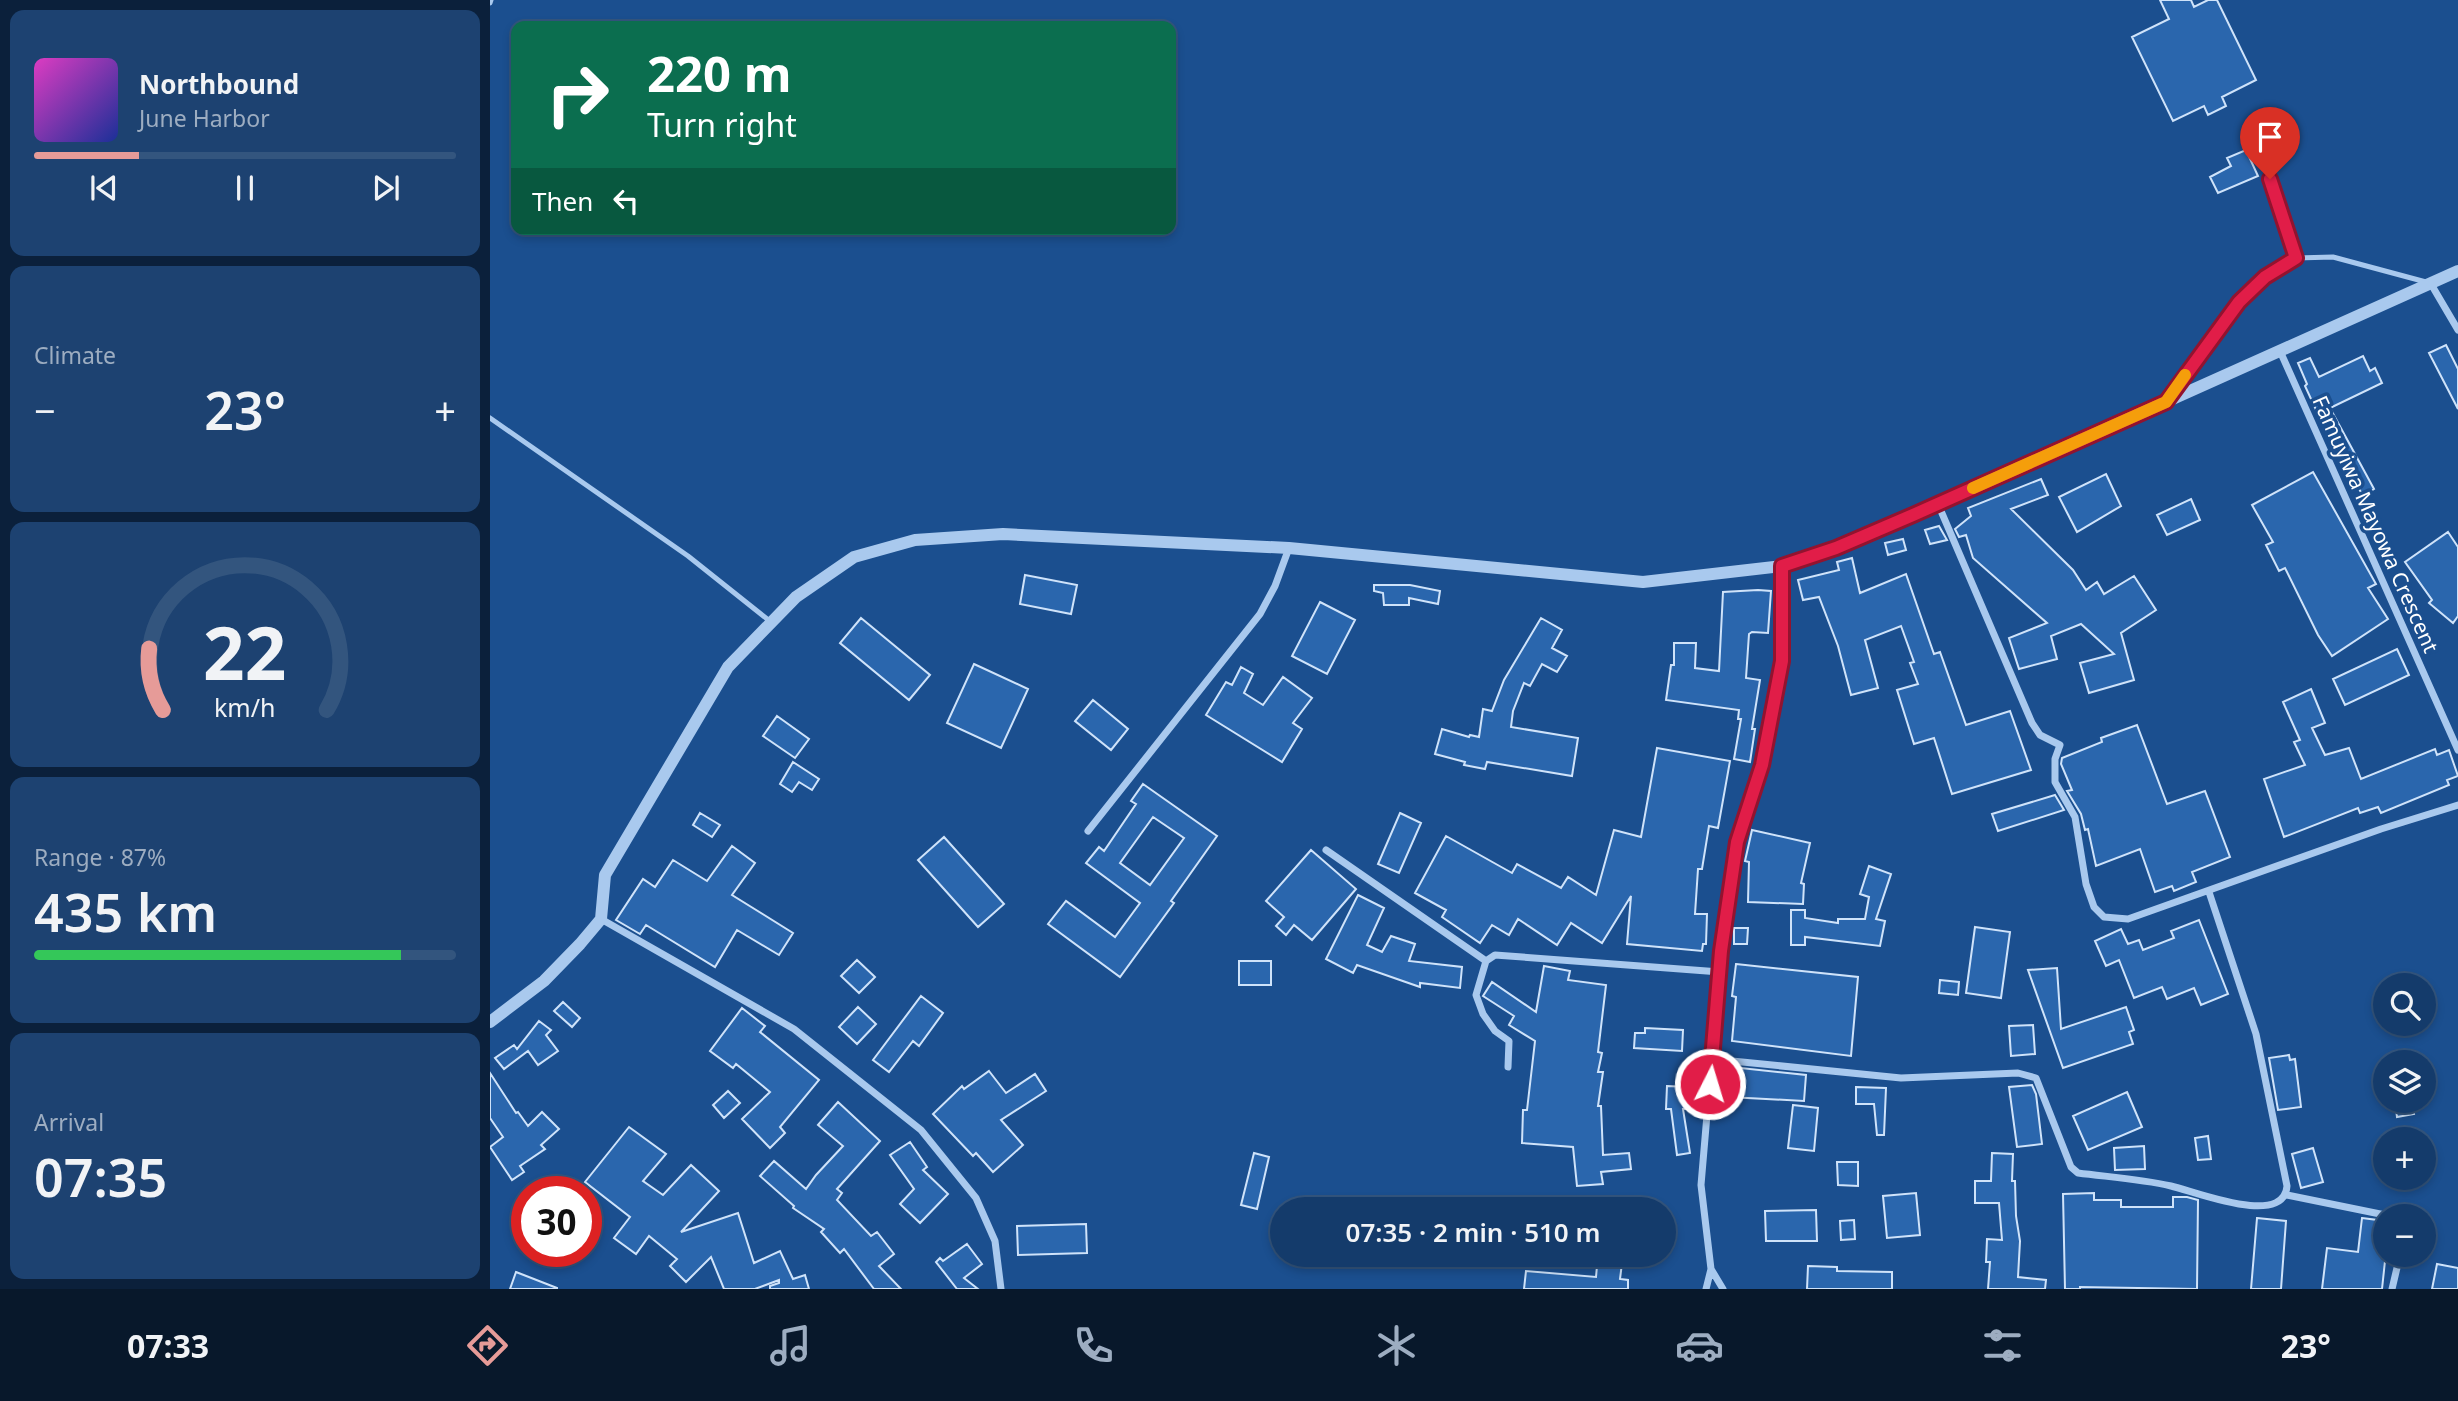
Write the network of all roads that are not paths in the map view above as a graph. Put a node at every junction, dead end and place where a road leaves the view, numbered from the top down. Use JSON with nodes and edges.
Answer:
{"nodes":[{"id":1,"x":2250,"y":133,"type":"dead end"},
{"id":2,"x":2296,"y":258,"type":"junction"},
{"id":3,"x":2458,"y":271,"type":"edge"},
{"id":4,"x":2431,"y":284,"type":"junction"},
{"id":5,"x":2458,"y":330,"type":"edge"},
{"id":6,"x":2280,"y":351,"type":"junction"},
{"id":7,"x":2166,"y":402,"type":"junction"},
{"id":8,"x":490,"y":418,"type":"edge"},
{"id":9,"x":1938,"y":504,"type":"junction"},
{"id":10,"x":1289,"y":548,"type":"junction"},
{"id":11,"x":1782,"y":566,"type":"junction"},
{"id":12,"x":771,"y":622,"type":"junction"},
{"id":13,"x":2458,"y":750,"type":"edge"},
{"id":14,"x":2458,"y":805,"type":"edge"},
{"id":15,"x":1088,"y":831,"type":"dead end"},
{"id":16,"x":1326,"y":850,"type":"dead end"},
{"id":17,"x":2209,"y":892,"type":"junction"},
{"id":18,"x":601,"y":919,"type":"junction"},
{"id":19,"x":1486,"y":961,"type":"junction"},
{"id":20,"x":1720,"y":972,"type":"junction"},
{"id":21,"x":490,"y":1022,"type":"edge"},
{"id":22,"x":1712,"y":1059,"type":"junction"},
{"id":23,"x":1508,"y":1067,"type":"dead end"},
{"id":24,"x":2287,"y":1195,"type":"junction"},
{"id":25,"x":2373,"y":1213,"type":"edge"},
{"id":26,"x":2397,"y":1267,"type":"edge"},
{"id":27,"x":1711,"y":1269,"type":"junction"},
{"id":28,"x":1001,"y":1289,"type":"edge"},
{"id":29,"x":1706,"y":1289,"type":"edge"},
{"id":30,"x":1723,"y":1289,"type":"edge"},
{"id":31,"x":2392,"y":1289,"type":"edge"}],
"edges":[{"from":1,"to":2,"type":"lane"},
{"from":2,"to":4,"type":"lane"},
{"from":2,"to":7,"type":"lane"},
{"from":3,"to":4,"type":"street"},
{"from":4,"to":5,"type":"street"},
{"from":4,"to":6,"type":"street"},
{"from":6,"to":7,"type":"street"},
{"from":6,"to":13,"type":"street","name":"Famuyiwa Mayowa Crescent"},
{"from":7,"to":9,"type":"street"},
{"from":8,"to":12,"type":"lane"},
{"from":9,"to":11,"type":"street"},
{"from":9,"to":17,"type":"street"},
{"from":10,"to":11,"type":"street"},
{"from":10,"to":12,"type":"street"},
{"from":10,"to":15,"type":"street"},
{"from":11,"to":20,"type":"street"},
{"from":12,"to":18,"type":"street"},
{"from":14,"to":17,"type":"street"},
{"from":16,"to":19,"type":"street"},
{"from":17,"to":24,"type":"street"},
{"from":18,"to":21,"type":"street"},
{"from":18,"to":28,"type":"street"},
{"from":19,"to":20,"type":"street"},
{"from":19,"to":23,"type":"street"},
{"from":20,"to":22,"type":"street"},
{"from":22,"to":24,"type":"street"},
{"from":22,"to":27,"type":"street"},
{"from":24,"to":25,"type":"street"},
{"from":26,"to":31,"type":"street"},
{"from":27,"to":29,"type":"street"},
{"from":27,"to":30,"type":"street"}]}
